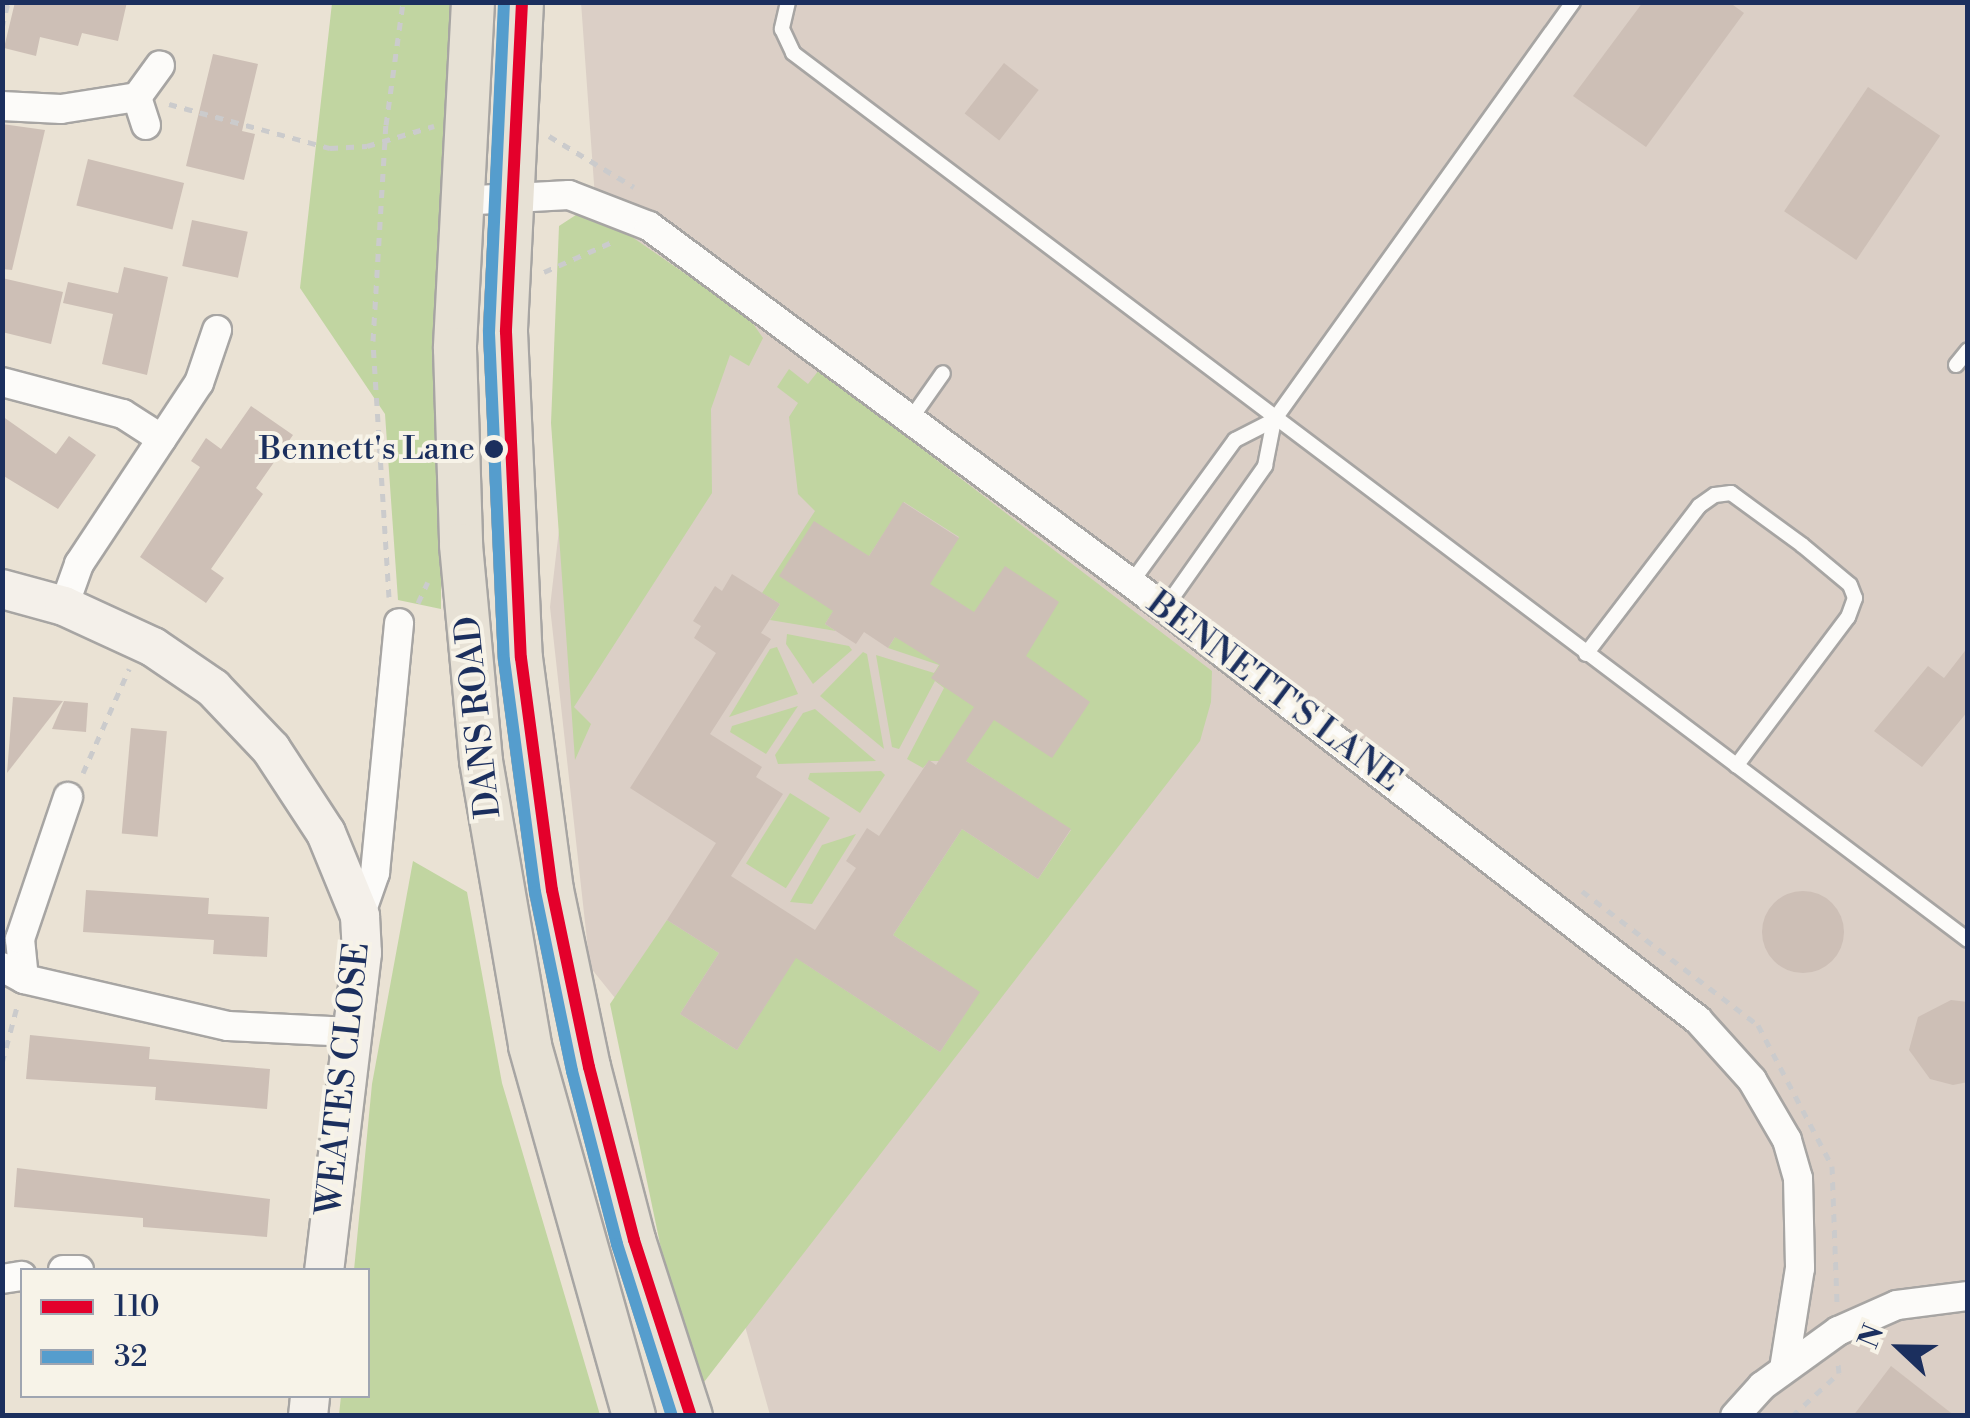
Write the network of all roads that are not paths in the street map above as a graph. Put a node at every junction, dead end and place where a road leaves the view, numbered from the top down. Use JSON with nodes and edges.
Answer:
{"nodes":[{"id":1,"x":472,"y":2,"type":"edge"},
{"id":2,"x":522,"y":2,"type":"edge"},
{"id":3,"x":788,"y":2,"type":"edge"},
{"id":4,"x":1572,"y":2,"type":"edge"},
{"id":5,"x":160,"y":65,"type":"dead end"},
{"id":6,"x":137,"y":97,"type":"junction"},
{"id":7,"x":2,"y":106,"type":"edge"},
{"id":8,"x":146,"y":125,"type":"dead end"},
{"id":9,"x":509,"y":195,"type":"junction"},
{"id":10,"x":458,"y":201,"type":"junction"},
{"id":11,"x":218,"y":330,"type":"dead end"},
{"id":12,"x":1968,"y":350,"type":"edge"},
{"id":13,"x":1956,"y":364,"type":"dead end"},
{"id":14,"x":944,"y":373,"type":"dead end"},
{"id":15,"x":2,"y":382,"type":"edge"},
{"id":16,"x":910,"y":420,"type":"junction"},
{"id":17,"x":1274,"y":420,"type":"junction"},
{"id":18,"x":162,"y":439,"type":"junction"},
{"id":19,"x":1131,"y":584,"type":"junction"},
{"id":20,"x":2,"y":589,"type":"edge"},
{"id":21,"x":64,"y":606,"type":"junction"},
{"id":22,"x":1164,"y":608,"type":"junction"},
{"id":23,"x":399,"y":623,"type":"road end"},
{"id":24,"x":1586,"y":654,"type":"junction"},
{"id":25,"x":1736,"y":766,"type":"junction"},
{"id":26,"x":68,"y":796,"type":"road end"},
{"id":27,"x":360,"y":916,"type":"junction"},
{"id":28,"x":1968,"y":940,"type":"edge"},
{"id":29,"x":13,"y":974,"type":"edge"},
{"id":30,"x":351,"y":1032,"type":"junction"},
{"id":31,"x":324,"y":1268,"type":"edge"},
{"id":32,"x":1968,"y":1296,"type":"edge"},
{"id":33,"x":1784,"y":1369,"type":"junction"},
{"id":34,"x":634,"y":1416,"type":"edge"},
{"id":35,"x":691,"y":1416,"type":"edge"},
{"id":36,"x":1735,"y":1416,"type":"edge"}],
"edges":[{"from":1,"to":10,"type":"main road","name":"DANS ROAD"},
{"from":2,"to":9,"type":"main road","name":"DANS ROAD"},
{"from":3,"to":17,"type":"lane"},
{"from":4,"to":17,"type":"lane"},
{"from":5,"to":6,"type":"street"},
{"from":6,"to":7,"type":"street"},
{"from":6,"to":8,"type":"street"},
{"from":9,"to":10,"type":"street","name":"BENNETT'S LANE"},
{"from":9,"to":16,"type":"street","name":"BENNETT'S LANE"},
{"from":9,"to":35,"type":"main road","name":"DANS ROAD"},
{"from":10,"to":34,"type":"main road","name":"DANS ROAD"},
{"from":11,"to":18,"type":"street"},
{"from":12,"to":13,"type":"lane"},
{"from":14,"to":16,"type":"lane"},
{"from":15,"to":18,"type":"street"},
{"from":16,"to":19,"type":"street","name":"BENNETT'S LANE"},
{"from":17,"to":19,"type":"lane"},
{"from":17,"to":22,"type":"lane"},
{"from":17,"to":24,"type":"lane"},
{"from":18,"to":21,"type":"street"},
{"from":19,"to":22,"type":"street","name":"BENNETT'S LANE"},
{"from":20,"to":21,"type":"street","name":"WEATES CLOSE"},
{"from":21,"to":27,"type":"street","name":"WEATES CLOSE"},
{"from":22,"to":33,"type":"street","name":"BENNETT'S LANE"},
{"from":23,"to":27,"type":"street"},
{"from":24,"to":25,"type":"lane"},
{"from":24,"to":25,"type":"lane"},
{"from":25,"to":28,"type":"lane"},
{"from":26,"to":29,"type":"street"},
{"from":27,"to":30,"type":"street","name":"WEATES CLOSE"},
{"from":29,"to":30,"type":"street"},
{"from":30,"to":31,"type":"street","name":"WEATES CLOSE"},
{"from":32,"to":33,"type":"street"},
{"from":33,"to":36,"type":"street"}]}
